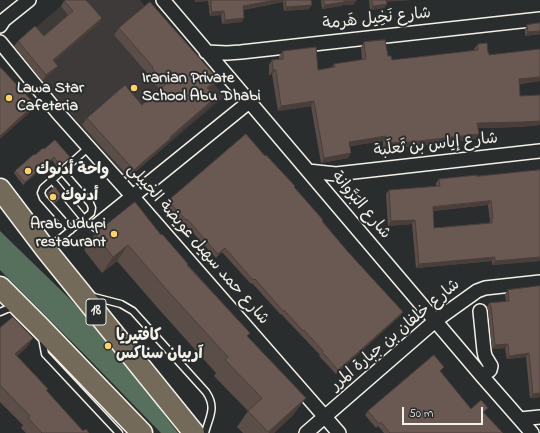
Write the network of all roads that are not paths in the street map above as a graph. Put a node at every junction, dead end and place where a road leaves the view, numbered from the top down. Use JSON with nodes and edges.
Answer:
{"nodes":[{"id":1,"x":29,"y":0,"type":"edge"},
{"id":2,"x":163,"y":0,"type":"edge"},
{"id":3,"x":540,"y":19,"type":"edge"},
{"id":4,"x":0,"y":26,"type":"edge"},
{"id":5,"x":0,"y":42,"type":"edge"},
{"id":6,"x":206,"y":52,"type":"junction"},
{"id":7,"x":241,"y":52,"type":"junction"},
{"id":8,"x":223,"y":72,"type":"junction"},
{"id":9,"x":249,"y":102,"type":"junction"},
{"id":10,"x":89,"y":147,"type":"junction"},
{"id":11,"x":540,"y":151,"type":"edge"},
{"id":12,"x":308,"y":171,"type":"junction"},
{"id":13,"x":62,"y":172,"type":"junction"},
{"id":14,"x":336,"y":174,"type":"junction"},
{"id":15,"x":52,"y":180,"type":"junction"},
{"id":16,"x":0,"y":189,"type":"edge"},
{"id":17,"x":325,"y":191,"type":"junction"},
{"id":18,"x":133,"y":197,"type":"junction"},
{"id":19,"x":84,"y":219,"type":"junction"},
{"id":20,"x":97,"y":225,"type":"dead end"},
{"id":21,"x":71,"y":230,"type":"junction"},
{"id":22,"x":47,"y":251,"type":"junction"},
{"id":23,"x":540,"y":282,"type":"edge"},
{"id":24,"x":0,"y":287,"type":"edge"},
{"id":25,"x":79,"y":291,"type":"junction"},
{"id":26,"x":19,"y":306,"type":"junction"},
{"id":27,"x":480,"y":311,"type":"dead end"},
{"id":28,"x":0,"y":312,"type":"edge"},
{"id":29,"x":435,"y":321,"type":"junction"},
{"id":30,"x":40,"y":327,"type":"junction"},
{"id":31,"x":482,"y":376,"type":"junction"},
{"id":32,"x":325,"y":417,"type":"junction"},
{"id":33,"x":540,"y":417,"type":"edge"},
{"id":34,"x":520,"y":419,"type":"junction"},
{"id":35,"x":119,"y":433,"type":"edge"},
{"id":36,"x":142,"y":433,"type":"edge"},
{"id":37,"x":194,"y":433,"type":"edge"},
{"id":38,"x":205,"y":433,"type":"edge"},
{"id":39,"x":306,"y":433,"type":"edge"},
{"id":40,"x":339,"y":433,"type":"edge"},
{"id":41,"x":532,"y":433,"type":"edge"}],
"edges":[{"from":1,"to":4,"type":"street"},
{"from":2,"to":6,"type":"street","name":"شارع البَرَّوانة"},
{"from":3,"to":7,"type":"street","name":"شارع نَخِيل هَرمة"},
{"from":5,"to":10,"type":"street","name":"شارع حمد سهيل عويضة الخييلي"},
{"from":6,"to":7,"type":"street","name":"شارع نَخِيل هَرمة"},
{"from":6,"to":8,"type":"street","name":"شارع البَرَّوانة"},
{"from":7,"to":8,"type":"street"},
{"from":8,"to":9,"type":"street","name":"شارع البَرَّوانة"},
{"from":9,"to":12,"type":"street","name":"شارع البَرَّوانة"},
{"from":9,"to":18,"type":"street"},
{"from":10,"to":13,"type":"lane"},
{"from":10,"to":18,"type":"street","name":"شارع حمد سهيل عويضة الخييلي"},
{"from":11,"to":14,"type":"street","name":"شارع إياس بن ثَعلَبة"},
{"from":12,"to":14,"type":"street","name":"شارع إياس بن ثَعلَبة"},
{"from":12,"to":17,"type":"street","name":"شارع البَرَّوانة"},
{"from":13,"to":15,"type":"lane"},
{"from":13,"to":19,"type":"lane"},
{"from":14,"to":17,"type":"street"},
{"from":15,"to":19,"type":"lane"},
{"from":15,"to":21,"type":"lane"},
{"from":16,"to":22,"type":"main road","number":"18"},
{"from":17,"to":29,"type":"street","name":"شارع البَرَّوانة"},
{"from":18,"to":20,"type":"street"},
{"from":18,"to":32,"type":"street","name":"شارع حمد سهيل عويضة الخييلي"},
{"from":19,"to":21,"type":"lane"},
{"from":21,"to":22,"type":"lane"},
{"from":22,"to":25,"type":"main road","number":"18"},
{"from":23,"to":29,"type":"street","name":"شارع خلفان بن جبارة المرر"},
{"from":24,"to":26,"type":"main road"},
{"from":25,"to":37,"type":"main road","number":"18"},
{"from":25,"to":38,"type":"lane"},
{"from":26,"to":28,"type":"lane"},
{"from":26,"to":30,"type":"main road"},
{"from":27,"to":31,"type":"street"},
{"from":29,"to":31,"type":"street","name":"شارع البَرَّوانة"},
{"from":29,"to":32,"type":"street","name":"شارع خلفان بن جبارة المرر"},
{"from":30,"to":35,"type":"lane"},
{"from":30,"to":36,"type":"main road"},
{"from":31,"to":34,"type":"street","name":"شارع البَرَّوانة"},
{"from":32,"to":39,"type":"street","name":"شارع خلفان بن جبارة المرر"},
{"from":32,"to":40,"type":"street","name":"شارع حمد سهيل عويضة الخييلي"},
{"from":33,"to":34,"type":"street"},
{"from":34,"to":41,"type":"street","name":"شارع البَرَّوانة"}]}
